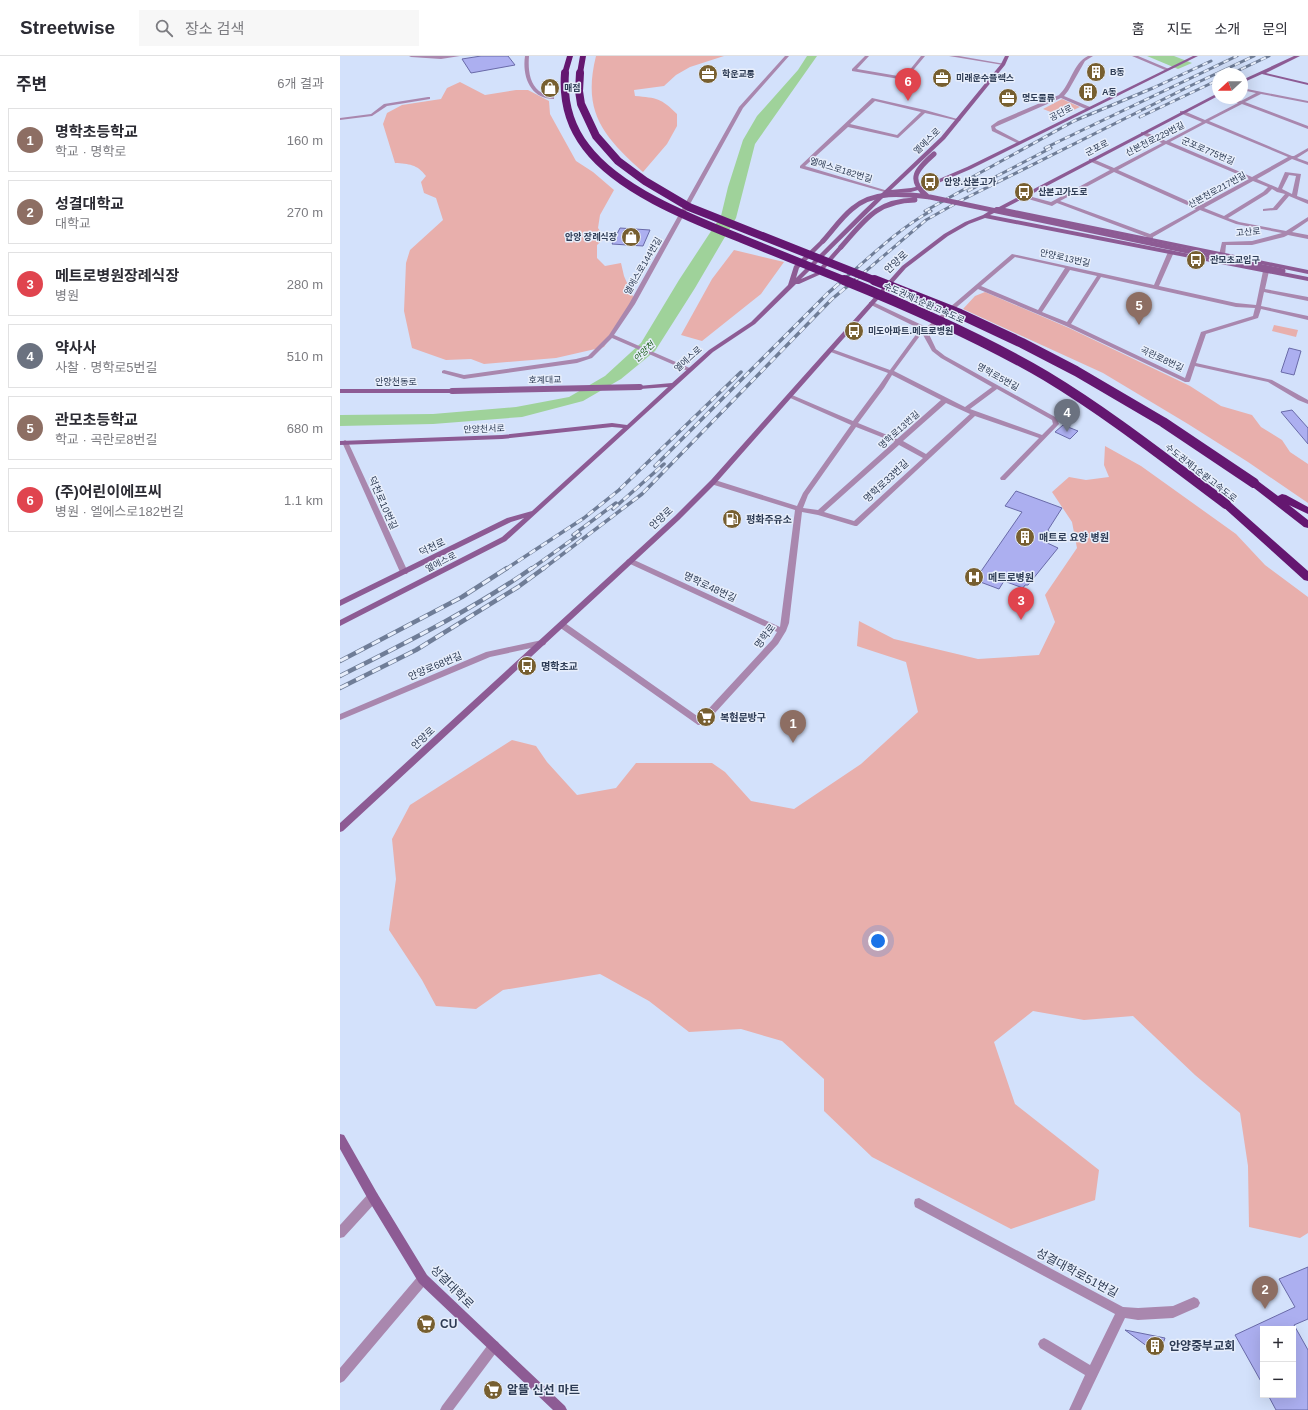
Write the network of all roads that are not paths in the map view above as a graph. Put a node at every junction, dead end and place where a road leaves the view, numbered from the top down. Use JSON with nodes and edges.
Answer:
{"nodes":[{"id":1,"x":411,"y":56,"type":"edge"},
{"id":2,"x":458,"y":56,"type":"edge"},
{"id":3,"x":527,"y":56,"type":"edge"},
{"id":4,"x":570,"y":56,"type":"edge"},
{"id":5,"x":584,"y":56,"type":"edge"},
{"id":6,"x":787,"y":56,"type":"edge"},
{"id":7,"x":867,"y":56,"type":"edge"},
{"id":8,"x":923,"y":56,"type":"edge"},
{"id":9,"x":951,"y":56,"type":"edge"},
{"id":10,"x":1007,"y":56,"type":"edge"},
{"id":11,"x":1091,"y":56,"type":"edge"},
{"id":12,"x":1134,"y":56,"type":"edge"},
{"id":13,"x":1298,"y":56,"type":"edge"},
{"id":14,"x":1190,"y":57,"type":"edge"},
{"id":15,"x":1003,"y":64,"type":"junction"},
{"id":16,"x":1169,"y":68,"type":"junction"},
{"id":17,"x":1262,"y":73,"type":"junction"},
{"id":18,"x":1248,"y":79,"type":"edge"},
{"id":19,"x":1308,"y":84,"type":"edge"},
{"id":20,"x":1248,"y":89,"type":"edge"},
{"id":21,"x":1261,"y":92,"type":"junction"},
{"id":22,"x":1061,"y":96,"type":"junction"},
{"id":23,"x":1212,"y":97,"type":"edge"},
{"id":24,"x":428,"y":98,"type":"dead end"},
{"id":25,"x":552,"y":98,"type":"dead end"},
{"id":26,"x":1248,"y":100,"type":"edge"},
{"id":27,"x":1308,"y":102,"type":"edge"},
{"id":28,"x":1240,"y":104,"type":"edge"},
{"id":29,"x":1245,"y":104,"type":"edge"},
{"id":30,"x":1088,"y":108,"type":"junction"},
{"id":31,"x":925,"y":111,"type":"junction"},
{"id":32,"x":1182,"y":112,"type":"junction"},
{"id":33,"x":340,"y":119,"type":"edge"},
{"id":34,"x":959,"y":120,"type":"junction"},
{"id":35,"x":1205,"y":122,"type":"junction"},
{"id":36,"x":847,"y":125,"type":"junction"},
{"id":37,"x":1308,"y":128,"type":"edge"},
{"id":38,"x":1143,"y":133,"type":"junction"},
{"id":39,"x":943,"y":138,"type":"junction"},
{"id":40,"x":1166,"y":142,"type":"junction"},
{"id":41,"x":1019,"y":143,"type":"junction"},
{"id":42,"x":1308,"y":149,"type":"edge"},
{"id":43,"x":1293,"y":157,"type":"junction"},
{"id":44,"x":1090,"y":160,"type":"junction"},
{"id":45,"x":1308,"y":164,"type":"edge"},
{"id":46,"x":1113,"y":170,"type":"junction"},
{"id":47,"x":1253,"y":180,"type":"junction"},
{"id":48,"x":1271,"y":187,"type":"junction"},
{"id":49,"x":1280,"y":191,"type":"junction"},
{"id":50,"x":886,"y":192,"type":"junction"},
{"id":51,"x":1288,"y":194,"type":"junction"},
{"id":52,"x":1021,"y":196,"type":"junction"},
{"id":53,"x":930,"y":197,"type":"junction"},
{"id":54,"x":1294,"y":197,"type":"junction"},
{"id":55,"x":1056,"y":201,"type":"junction"},
{"id":56,"x":1308,"y":202,"type":"edge"},
{"id":57,"x":998,"y":208,"type":"junction"},
{"id":58,"x":1201,"y":209,"type":"junction"},
{"id":59,"x":1265,"y":210,"type":"dead end"},
{"id":60,"x":985,"y":216,"type":"junction"},
{"id":61,"x":1224,"y":218,"type":"junction"},
{"id":62,"x":1308,"y":219,"type":"edge"},
{"id":63,"x":1285,"y":233,"type":"junction"},
{"id":64,"x":1308,"y":237,"type":"edge"},
{"id":65,"x":1150,"y":238,"type":"junction"},
{"id":66,"x":1171,"y":252,"type":"junction"},
{"id":67,"x":1222,"y":255,"type":"junction"},
{"id":68,"x":1068,"y":268,"type":"junction"},
{"id":69,"x":1266,"y":271,"type":"junction"},
{"id":70,"x":1283,"y":271,"type":"junction"},
{"id":71,"x":1308,"y":272,"type":"edge"},
{"id":72,"x":1100,"y":275,"type":"junction"},
{"id":73,"x":1308,"y":276,"type":"edge"},
{"id":74,"x":1308,"y":279,"type":"edge"},
{"id":75,"x":791,"y":286,"type":"junction"},
{"id":76,"x":978,"y":287,"type":"junction"},
{"id":77,"x":1156,"y":288,"type":"junction"},
{"id":78,"x":1262,"y":290,"type":"junction"},
{"id":79,"x":1308,"y":299,"type":"edge"},
{"id":80,"x":871,"y":303,"type":"junction"},
{"id":81,"x":1258,"y":305,"type":"junction"},
{"id":82,"x":1039,"y":313,"type":"junction"},
{"id":83,"x":1308,"y":313,"type":"edge"},
{"id":84,"x":1308,"y":318,"type":"edge"},
{"id":85,"x":1068,"y":325,"type":"junction"},
{"id":86,"x":923,"y":328,"type":"junction"},
{"id":87,"x":614,"y":337,"type":"junction"},
{"id":88,"x":830,"y":350,"type":"junction"},
{"id":89,"x":1192,"y":364,"type":"junction"},
{"id":90,"x":690,"y":370,"type":"junction"},
{"id":91,"x":444,"y":372,"type":"dead end"},
{"id":92,"x":891,"y":372,"type":"junction"},
{"id":93,"x":673,"y":385,"type":"junction"},
{"id":94,"x":997,"y":386,"type":"junction"},
{"id":95,"x":340,"y":391,"type":"edge"},
{"id":96,"x":452,"y":391,"type":"joint"},
{"id":97,"x":790,"y":396,"type":"junction"},
{"id":98,"x":945,"y":400,"type":"junction"},
{"id":99,"x":1308,"y":402,"type":"edge"},
{"id":100,"x":965,"y":410,"type":"junction"},
{"id":101,"x":974,"y":414,"type":"junction"},
{"id":102,"x":855,"y":424,"type":"junction"},
{"id":103,"x":628,"y":427,"type":"junction"},
{"id":104,"x":1043,"y":437,"type":"junction"},
{"id":105,"x":342,"y":442,"type":"edge"},
{"id":106,"x":899,"y":442,"type":"junction"},
{"id":107,"x":926,"y":457,"type":"junction"},
{"id":108,"x":1003,"y":478,"type":"dead end"},
{"id":109,"x":713,"y":482,"type":"junction"},
{"id":110,"x":1254,"y":483,"type":"junction"},
{"id":111,"x":799,"y":509,"type":"junction"},
{"id":112,"x":1308,"y":511,"type":"edge"},
{"id":113,"x":534,"y":513,"type":"junction"},
{"id":114,"x":819,"y":513,"type":"junction"},
{"id":115,"x":1308,"y":525,"type":"edge"},
{"id":116,"x":630,"y":561,"type":"junction"},
{"id":117,"x":404,"y":572,"type":"junction"},
{"id":118,"x":1308,"y":577,"type":"edge"},
{"id":119,"x":340,"y":603,"type":"edge"},
{"id":120,"x":340,"y":623,"type":"edge"},
{"id":121,"x":562,"y":625,"type":"junction"},
{"id":122,"x":782,"y":631,"type":"junction"},
{"id":123,"x":542,"y":643,"type":"junction"},
{"id":124,"x":340,"y":717,"type":"edge"},
{"id":125,"x":340,"y":828,"type":"edge"},
{"id":126,"x":340,"y":1139,"type":"edge"},
{"id":127,"x":373,"y":1197,"type":"junction"},
{"id":128,"x":919,"y":1203,"type":"dead end"},
{"id":129,"x":340,"y":1233,"type":"edge"},
{"id":130,"x":423,"y":1279,"type":"junction"},
{"id":131,"x":1194,"y":1303,"type":"dead end"},
{"id":132,"x":1122,"y":1312,"type":"junction"},
{"id":133,"x":1044,"y":1344,"type":"dead end"},
{"id":134,"x":494,"y":1346,"type":"junction"},
{"id":135,"x":1092,"y":1372,"type":"junction"},
{"id":136,"x":340,"y":1377,"type":"edge"},
{"id":137,"x":446,"y":1410,"type":"edge"},
{"id":138,"x":561,"y":1410,"type":"edge"},
{"id":139,"x":1075,"y":1410,"type":"edge"}],
"edges":[{"from":1,"to":2,"type":"street"},
{"from":3,"to":25,"type":"street"},
{"from":4,"to":118,"type":"highway","name":"수도권제1순환고속도로","bridge":true},
{"from":5,"to":110,"type":"highway","name":"수도권제1순환고속도로","bridge":true},
{"from":6,"to":87,"type":"street","name":"엘에스로144번길"},
{"from":7,"to":8,"type":"street"},
{"from":9,"to":15,"type":"street"},
{"from":10,"to":15,"type":"street","name":"엘에스로"},
{"from":11,"to":22,"type":"street"},
{"from":12,"to":16,"type":"street"},
{"from":13,"to":17,"type":"street"},
{"from":14,"to":16,"type":"street","name":"공단로"},
{"from":15,"to":34,"type":"street","name":"엘에스로"},
{"from":16,"to":30,"type":"street","name":"공단로"},
{"from":17,"to":18,"type":"street"},
{"from":17,"to":19,"type":"street"},
{"from":20,"to":21,"type":"street"},
{"from":21,"to":26,"type":"street","name":"산본천로229번길"},
{"from":21,"to":27,"type":"street"},
{"from":22,"to":30,"type":"street"},
{"from":22,"to":41,"type":"street","name":"공단로"},
{"from":23,"to":32,"type":"street","name":"군포로"},
{"from":24,"to":33,"type":"street"},
{"from":28,"to":35,"type":"street","name":"산본천로229번길"},
{"from":29,"to":37,"type":"street"},
{"from":30,"to":41,"type":"street","name":"공단로"},
{"from":31,"to":34,"type":"street","name":"엘에스로182번길"},
{"from":31,"to":36,"type":"street","name":"엘에스로182번길"},
{"from":31,"to":36,"type":"street"},
{"from":32,"to":35,"type":"street"},
{"from":32,"to":38,"type":"street","name":"군포로"},
{"from":34,"to":39,"type":"street","name":"엘에스로"},
{"from":35,"to":40,"type":"street","name":"산본천로229번길"},
{"from":35,"to":43,"type":"street"},
{"from":36,"to":50,"type":"street","name":"엘에스로182번길"},
{"from":38,"to":40,"type":"street","name":"군포로775번길"},
{"from":38,"to":44,"type":"street","name":"군포로"},
{"from":39,"to":50,"type":"street","name":"엘에스로"},
{"from":39,"to":53,"type":"street","bridge":true},
{"from":40,"to":46,"type":"street","name":"산본천로229번길"},
{"from":40,"to":47,"type":"street","name":"군포로775번길"},
{"from":41,"to":50,"type":"street","name":"공단로"},
{"from":42,"to":43,"type":"street","name":"산본천로217번길"},
{"from":43,"to":45,"type":"street"},
{"from":43,"to":47,"type":"street","name":"산본천로217번길"},
{"from":44,"to":46,"type":"street"},
{"from":44,"to":52,"type":"street","name":"군포로"},
{"from":46,"to":55,"type":"street","name":"산본천로229번길"},
{"from":46,"to":58,"type":"street"},
{"from":47,"to":48,"type":"street","name":"군포로775번길"},
{"from":47,"to":58,"type":"street","name":"산본천로217번길"},
{"from":48,"to":49,"type":"street","name":"군포로775번길"},
{"from":48,"to":61,"type":"street"},
{"from":49,"to":51,"type":"street","name":"군포로775번길"},
{"from":49,"to":54,"type":"street"},
{"from":50,"to":75,"type":"street","name":"엘에스로"},
{"from":51,"to":54,"type":"street","name":"군포로775번길"},
{"from":51,"to":59,"type":"street"},
{"from":52,"to":55,"type":"street"},
{"from":52,"to":57,"type":"street","name":"군포로"},
{"from":53,"to":70,"type":"street","bridge":true},
{"from":53,"to":75,"type":"street","bridge":true},
{"from":54,"to":56,"type":"street","name":"군포로775번길"},
{"from":55,"to":65,"type":"street"},
{"from":57,"to":60,"type":"street","name":"군포로"},
{"from":57,"to":65,"type":"street"},
{"from":58,"to":61,"type":"street"},
{"from":58,"to":65,"type":"street","name":"산본천로217번길"},
{"from":60,"to":66,"type":"street"},
{"from":60,"to":80,"type":"street","name":"안양로"},
{"from":61,"to":63,"type":"street"},
{"from":62,"to":63,"type":"street"},
{"from":63,"to":64,"type":"street"},
{"from":63,"to":67,"type":"street","name":"고산로"},
{"from":65,"to":67,"type":"street"},
{"from":66,"to":69,"type":"street"},
{"from":66,"to":77,"type":"street"},
{"from":67,"to":71,"type":"street"},
{"from":68,"to":72,"type":"street","name":"안양로13번길"},
{"from":68,"to":76,"type":"street","name":"안양로13번길"},
{"from":68,"to":82,"type":"street"},
{"from":69,"to":74,"type":"street"},
{"from":69,"to":78,"type":"street"},
{"from":70,"to":73,"type":"street"},
{"from":70,"to":75,"type":"street","bridge":true},
{"from":72,"to":77,"type":"street"},
{"from":72,"to":85,"type":"street","name":"안양로13번길"},
{"from":75,"to":90,"type":"street","name":"엘에스로"},
{"from":76,"to":82,"type":"street"},
{"from":76,"to":86,"type":"street","name":"안양로13번길"},
{"from":77,"to":81,"type":"street"},
{"from":78,"to":79,"type":"street"},
{"from":78,"to":81,"type":"street"},
{"from":80,"to":86,"type":"street"},
{"from":80,"to":88,"type":"street","name":"안양로"},
{"from":81,"to":83,"type":"street"},
{"from":81,"to":84,"type":"street"},
{"from":81,"to":89,"type":"street","name":"곡란로8번길"},
{"from":82,"to":85,"type":"street"},
{"from":85,"to":89,"type":"street","name":"곡란로8번길"},
{"from":86,"to":92,"type":"street","name":"명학로"},
{"from":86,"to":94,"type":"street","name":"명학로5번길"},
{"from":87,"to":90,"type":"street"},
{"from":87,"to":91,"type":"street","name":"엘에스로144번길"},
{"from":88,"to":92,"type":"street"},
{"from":88,"to":97,"type":"street","name":"안양로"},
{"from":89,"to":99,"type":"street"},
{"from":90,"to":93,"type":"street","name":"엘에스로"},
{"from":92,"to":98,"type":"street"},
{"from":92,"to":102,"type":"street","name":"명학로"},
{"from":93,"to":96,"type":"street","name":"호계대교","bridge":true},
{"from":93,"to":103,"type":"street","name":"엘에스로"},
{"from":94,"to":100,"type":"street"},
{"from":94,"to":104,"type":"street","name":"명학로5번길"},
{"from":95,"to":96,"type":"street","name":"안양천동로"},
{"from":97,"to":102,"type":"street"},
{"from":97,"to":109,"type":"street","name":"안양로"},
{"from":98,"to":100,"type":"street"},
{"from":98,"to":106,"type":"street","name":"명학로13번길"},
{"from":100,"to":101,"type":"street"},
{"from":101,"to":104,"type":"street"},
{"from":101,"to":107,"type":"street","name":"명학로33번길"},
{"from":102,"to":106,"type":"street"},
{"from":102,"to":111,"type":"street","name":"명학로"},
{"from":103,"to":105,"type":"street","name":"안양천서로"},
{"from":103,"to":113,"type":"street","name":"엘에스로"},
{"from":104,"to":108,"type":"street","name":"명학로5번길"},
{"from":105,"to":117,"type":"street","name":"덕천로10번길"},
{"from":106,"to":107,"type":"street"},
{"from":106,"to":114,"type":"street","name":"명학로13번길"},
{"from":107,"to":114,"type":"street","name":"명학로33번길"},
{"from":109,"to":111,"type":"street","name":"명학로33번길"},
{"from":109,"to":116,"type":"street","name":"안양로"},
{"from":110,"to":112,"type":"highway"},
{"from":110,"to":115,"type":"highway","name":"수도권제1순환고속도로"},
{"from":111,"to":114,"type":"street","name":"명학로33번길"},
{"from":111,"to":122,"type":"street","name":"명학로"},
{"from":113,"to":117,"type":"street","name":"덕천로"},
{"from":113,"to":120,"type":"street","name":"엘에스로"},
{"from":116,"to":121,"type":"street","name":"안양로"},
{"from":116,"to":122,"type":"street","name":"명학로48번길"},
{"from":117,"to":119,"type":"street","name":"덕천로"},
{"from":121,"to":122,"type":"street","name":"명학로"},
{"from":121,"to":123,"type":"street","name":"안양로"},
{"from":123,"to":124,"type":"street","name":"안양로68번길"},
{"from":123,"to":125,"type":"street","name":"안양로"},
{"from":126,"to":127,"type":"street","name":"성결대학로"},
{"from":127,"to":129,"type":"street"},
{"from":127,"to":130,"type":"street","name":"성결대학로"},
{"from":128,"to":132,"type":"street","name":"성결대학로51번길"},
{"from":130,"to":134,"type":"street","name":"성결대학로"},
{"from":130,"to":136,"type":"street"},
{"from":131,"to":132,"type":"street"},
{"from":132,"to":135,"type":"street","name":"성결대학로51번길"},
{"from":133,"to":135,"type":"street"},
{"from":134,"to":137,"type":"street"},
{"from":134,"to":138,"type":"street","name":"성결대학로"},
{"from":135,"to":139,"type":"street","name":"성결대학로51번길"}]}
